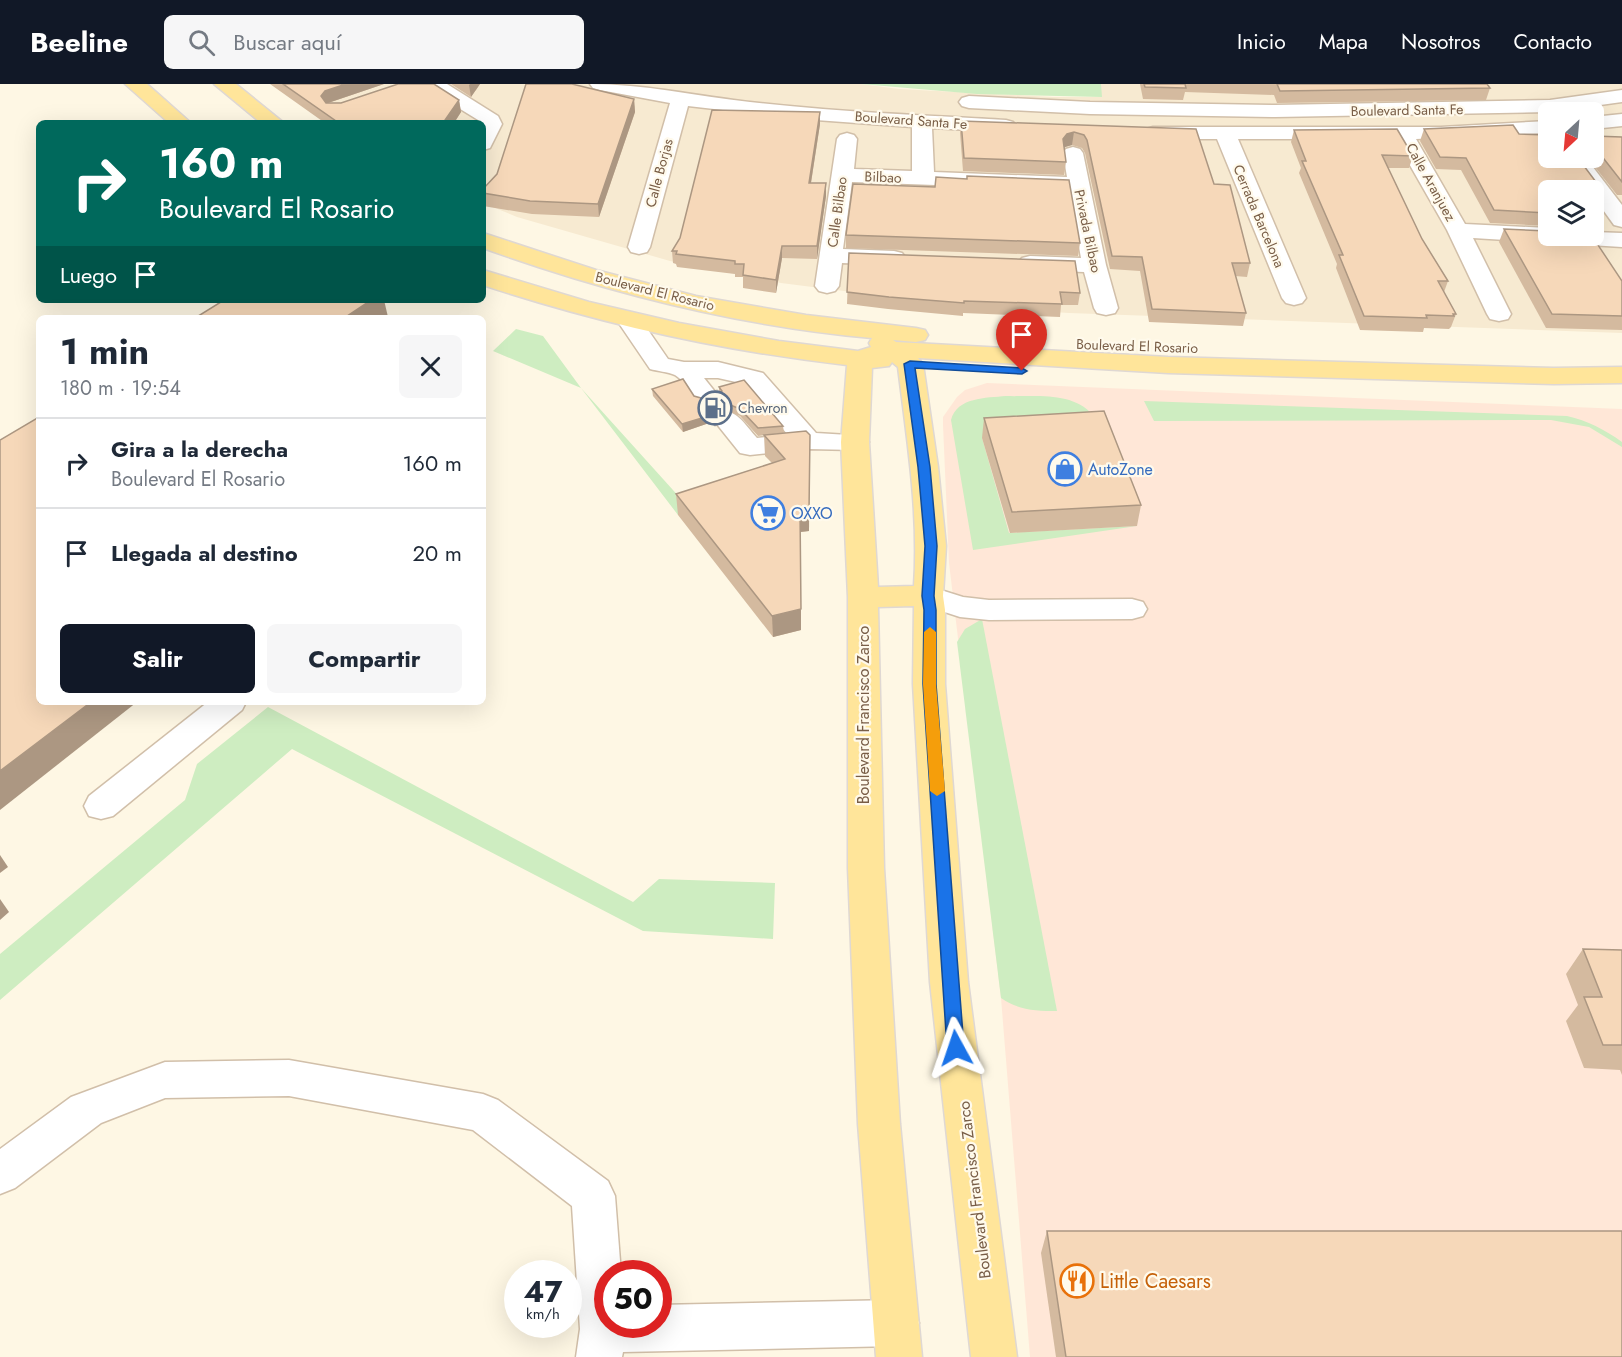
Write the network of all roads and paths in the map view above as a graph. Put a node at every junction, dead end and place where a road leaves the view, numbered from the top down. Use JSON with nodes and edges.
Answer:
{"nodes":[{"id":1,"x":135,"y":84,"type":"edge"},
{"id":2,"x":156,"y":84,"type":"edge"},
{"id":3,"x":224,"y":84,"type":"edge"},
{"id":4,"x":433,"y":84,"type":"edge"},
{"id":5,"x":600,"y":84,"type":"edge"},
{"id":6,"x":1535,"y":84,"type":"edge"},
{"id":7,"x":1622,"y":96,"type":"edge"},
{"id":8,"x":681,"y":100,"type":"junction"},
{"id":9,"x":951,"y":101,"type":"dead end"},
{"id":10,"x":1548,"y":102,"type":"edge"},
{"id":11,"x":1590,"y":102,"type":"edge"},
{"id":12,"x":1538,"y":109,"type":"edge"},
{"id":13,"x":177,"y":120,"type":"edge"},
{"id":14,"x":198,"y":120,"type":"edge"},
{"id":15,"x":270,"y":120,"type":"edge"},
{"id":16,"x":1622,"y":120,"type":"edge"},
{"id":17,"x":922,"y":121,"type":"junction"},
{"id":18,"x":1604,"y":122,"type":"edge"},
{"id":19,"x":1538,"y":127,"type":"edge"},
{"id":20,"x":1027,"y":128,"type":"edge"},
{"id":21,"x":1129,"y":132,"type":"edge"},
{"id":22,"x":1403,"y":133,"type":"junction"},
{"id":23,"x":1226,"y":134,"type":"junction"},
{"id":24,"x":486,"y":137,"type":"edge"},
{"id":25,"x":847,"y":139,"type":"dead end"},
{"id":26,"x":1073,"y":153,"type":"edge"},
{"id":27,"x":1583,"y":168,"type":"edge"},
{"id":28,"x":842,"y":175,"type":"junction"},
{"id":29,"x":923,"y":178,"type":"junction"},
{"id":30,"x":1078,"y":184,"type":"junction"},
{"id":31,"x":1622,"y":220,"type":"edge"},
{"id":32,"x":1458,"y":230,"type":"junction"},
{"id":33,"x":1538,"y":234,"type":"edge"},
{"id":34,"x":1604,"y":239,"type":"edge"},
{"id":35,"x":1622,"y":240,"type":"edge"},
{"id":36,"x":486,"y":241,"type":"edge"},
{"id":37,"x":639,"y":247,"type":"dead end"},
{"id":38,"x":831,"y":256,"type":"junction"},
{"id":39,"x":915,"y":259,"type":"edge"},
{"id":40,"x":1011,"y":262,"type":"edge"},
{"id":41,"x":1094,"y":265,"type":"junction"},
{"id":42,"x":486,"y":278,"type":"edge"},
{"id":43,"x":827,"y":286,"type":"dead end"},
{"id":44,"x":1294,"y":298,"type":"dead end"},
{"id":45,"x":1106,"y":308,"type":"dead end"},
{"id":46,"x":1499,"y":314,"type":"dead end"},
{"id":47,"x":628,"y":320,"type":"junction"},
{"id":48,"x":863,"y":329,"type":"junction"},
{"id":49,"x":899,"y":356,"type":"junction"},
{"id":50,"x":860,"y":359,"type":"junction"},
{"id":51,"x":1622,"y":359,"type":"edge"},
{"id":52,"x":684,"y":370,"type":"junction"},
{"id":53,"x":1622,"y":375,"type":"edge"},
{"id":54,"x":1622,"y":392,"type":"edge"},
{"id":55,"x":707,"y":398,"type":"tunnel mouth"},
{"id":56,"x":725,"y":418,"type":"tunnel mouth"},
{"id":57,"x":808,"y":441,"type":"junction"},
{"id":58,"x":855,"y":442,"type":"junction"},
{"id":59,"x":928,"y":596,"type":"junction"},
{"id":60,"x":863,"y":597,"type":"junction"},
{"id":61,"x":1131,"y":599,"type":"dead end"},
{"id":62,"x":226,"y":705,"type":"edge"},
{"id":63,"x":101,"y":806,"type":"dead end"},
{"id":64,"x":0,"y":1174,"type":"edge"},
{"id":65,"x":898,"y":1340,"type":"edge"},
{"id":66,"x":601,"y":1343,"type":"edge"},
{"id":67,"x":994,"y":1357,"type":"edge"}],
"edges":[{"from":1,"to":13,"type":"main road"},
{"from":2,"to":14,"type":"main road"},
{"from":3,"to":15,"type":"main road"},
{"from":4,"to":24,"type":"street"},
{"from":5,"to":8,"type":"street","name":"Boulevard Santa Fe"},
{"from":6,"to":10,"type":"street"},
{"from":7,"to":11,"type":"street","name":"Boulevard Santa Fe"},
{"from":8,"to":17,"type":"street","name":"Boulevard Santa Fe"},
{"from":8,"to":37,"type":"street","name":"Calle Borjas"},
{"from":9,"to":12,"type":"street","name":"Boulevard Santa Fe"},
{"from":16,"to":18,"type":"street"},
{"from":17,"to":20,"type":"street","name":"Boulevard Santa Fe"},
{"from":17,"to":29,"type":"street","name":"Bilbao"},
{"from":19,"to":22,"type":"street","name":"Boulevard Santa Fe"},
{"from":21,"to":23,"type":"street","name":"Boulevard Santa Fe"},
{"from":22,"to":23,"type":"street","name":"Boulevard Santa Fe"},
{"from":22,"to":32,"type":"street","name":"Calle Aranjuez"},
{"from":23,"to":44,"type":"street","name":"Cerrada Barcelona"},
{"from":25,"to":28,"type":"street","name":"Calle Bilbao"},
{"from":26,"to":30,"type":"street","name":"Privada Bilbao"},
{"from":27,"to":31,"type":"street"},
{"from":28,"to":29,"type":"street","name":"Bilbao"},
{"from":28,"to":38,"type":"street","name":"Calle Bilbao"},
{"from":29,"to":30,"type":"street","name":"Bilbao"},
{"from":30,"to":41,"type":"street","name":"Privada Bilbao"},
{"from":32,"to":33,"type":"street"},
{"from":32,"to":46,"type":"street","name":"Calle Aranjuez"},
{"from":34,"to":35,"type":"street"},
{"from":36,"to":48,"type":"main road","name":"Boulevard El Rosario"},
{"from":38,"to":39,"type":"street"},
{"from":38,"to":43,"type":"street","name":"Calle Bilbao"},
{"from":40,"to":41,"type":"street"},
{"from":41,"to":45,"type":"street","name":"Privada Bilbao"},
{"from":42,"to":47,"type":"main road","name":"Boulevard El Rosario"},
{"from":47,"to":50,"type":"main road","name":"Boulevard El Rosario"},
{"from":47,"to":52,"type":"street"},
{"from":48,"to":49,"type":"main road"},
{"from":48,"to":51,"type":"main road","name":"Boulevard El Rosario"},
{"from":49,"to":50,"type":"main road"},
{"from":49,"to":53,"type":"main road"},
{"from":49,"to":54,"type":"main road","name":"Boulevard El Rosario"},
{"from":49,"to":59,"type":"main road","name":"Boulevard Francisco Zarco"},
{"from":50,"to":58,"type":"main road","name":"Boulevard Francisco Zarco"},
{"from":52,"to":55,"type":"street"},
{"from":52,"to":57,"type":"street"},
{"from":56,"to":57,"type":"street"},
{"from":57,"to":58,"type":"street"},
{"from":58,"to":60,"type":"main road","name":"Boulevard Francisco Zarco"},
{"from":59,"to":60,"type":"main road"},
{"from":59,"to":61,"type":"street"},
{"from":59,"to":67,"type":"main road","name":"Boulevard Francisco Zarco"},
{"from":60,"to":65,"type":"main road","name":"Boulevard Francisco Zarco"},
{"from":62,"to":63,"type":"street"},
{"from":64,"to":66,"type":"street"},
{"from":65,"to":66,"type":"street"}]}
